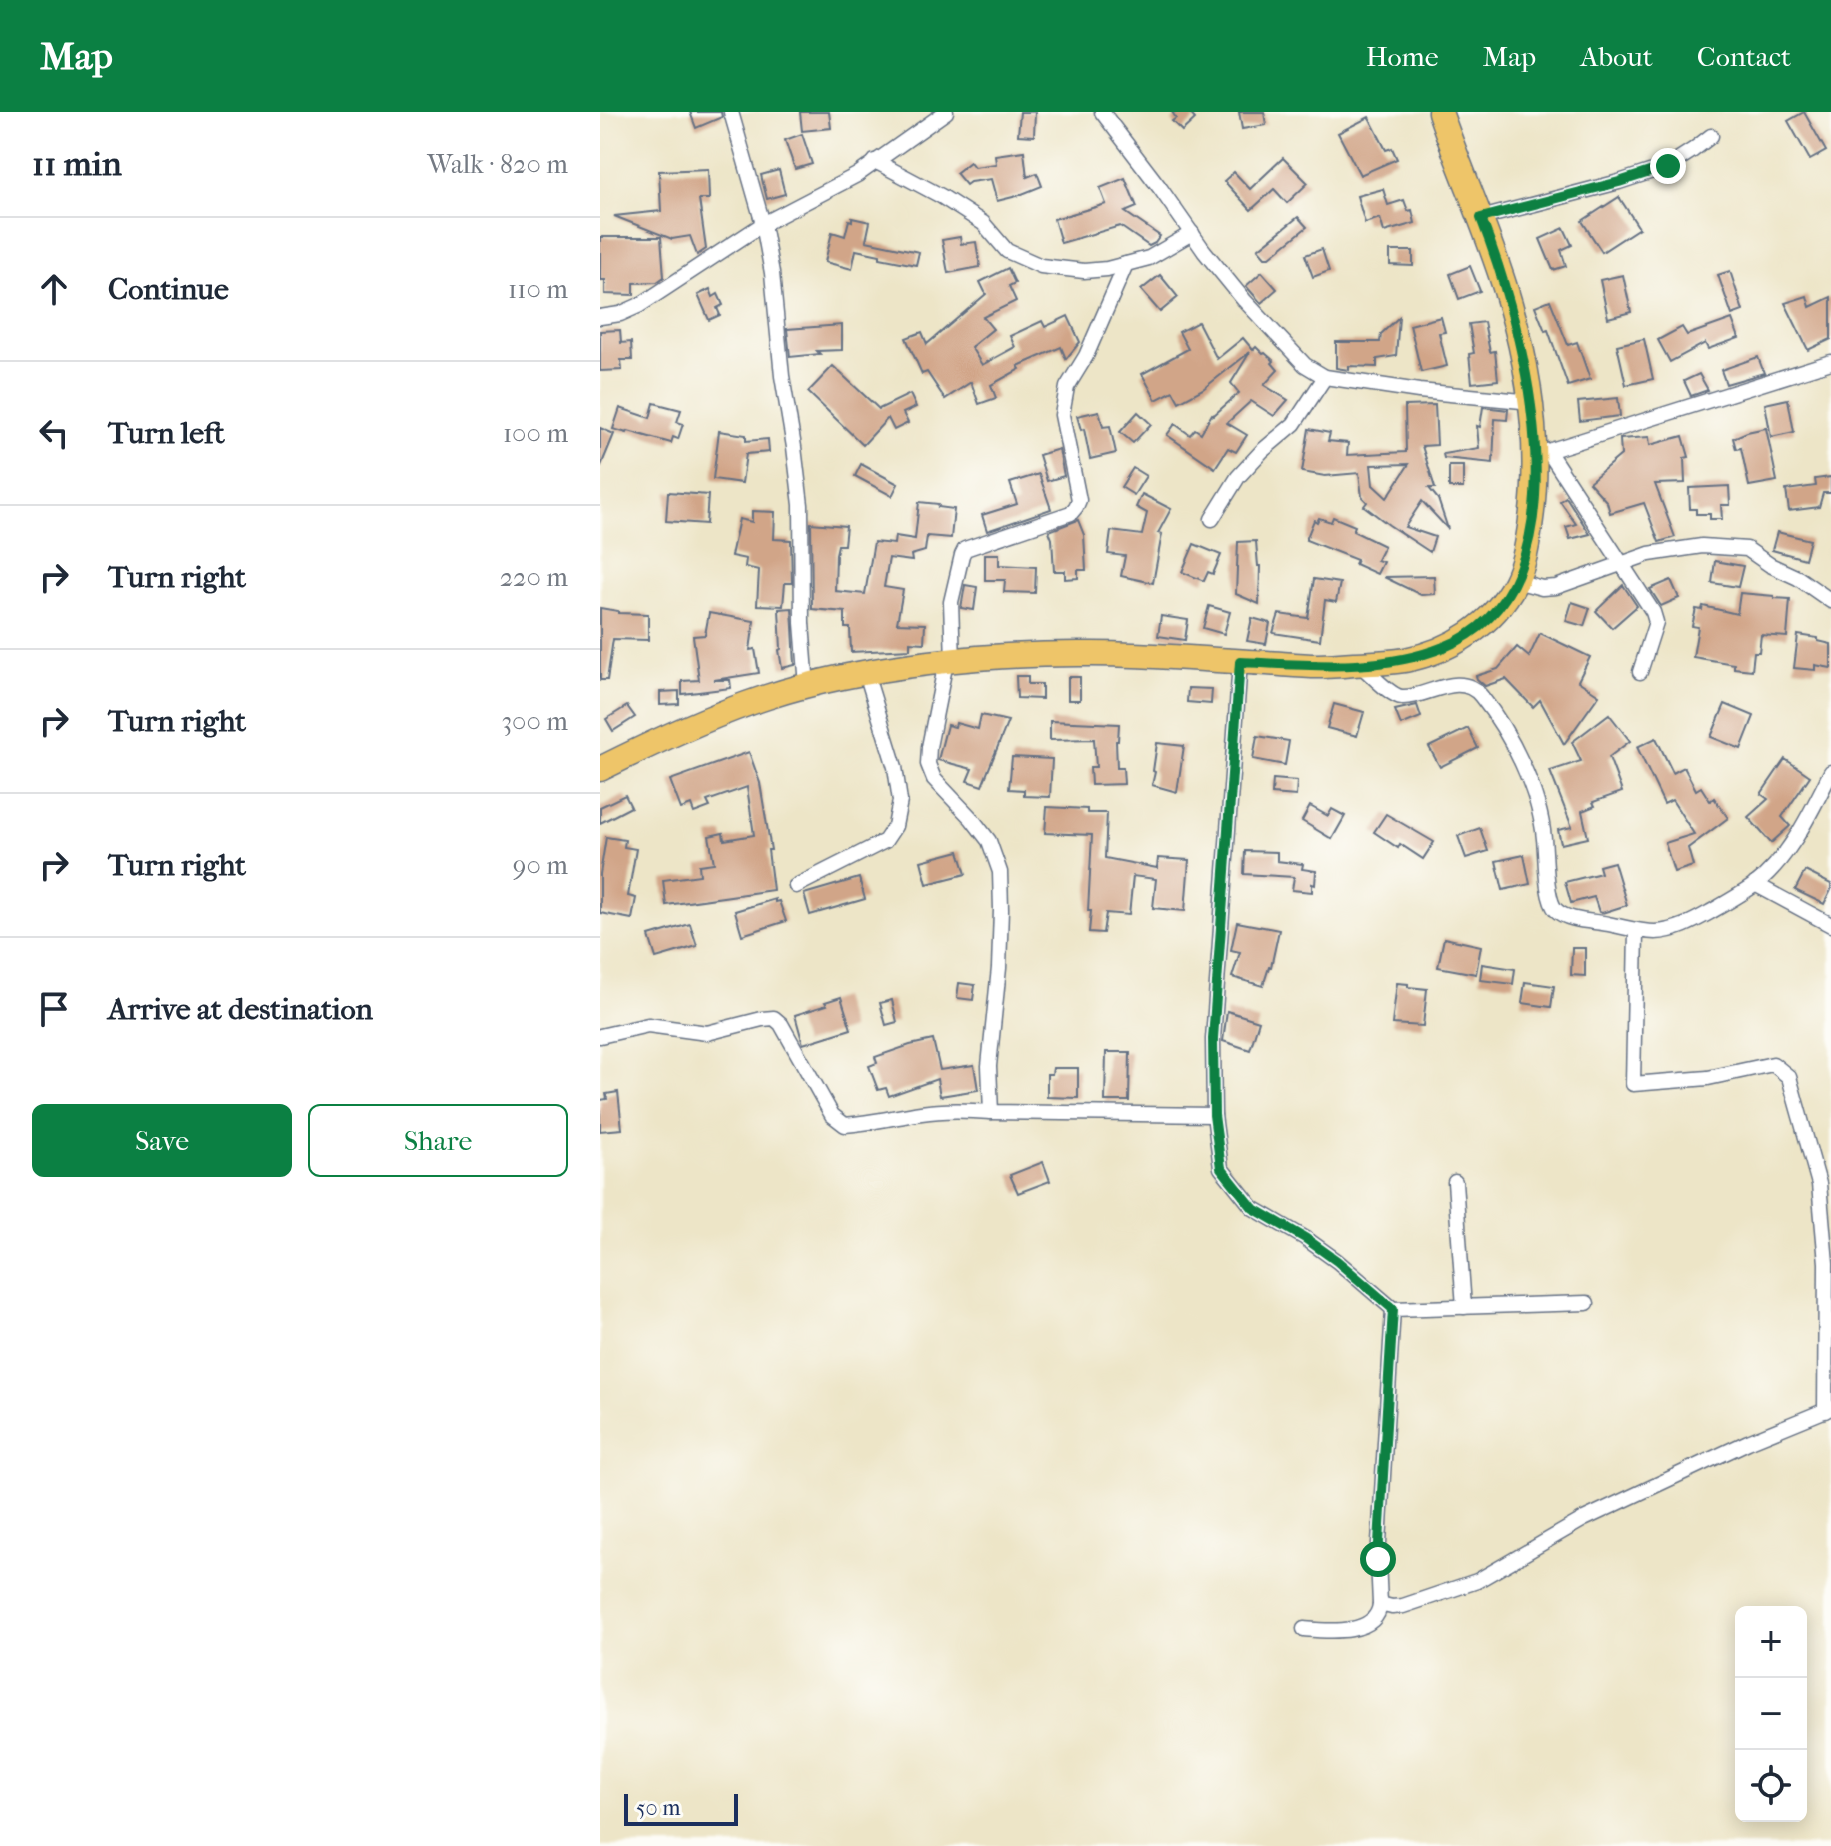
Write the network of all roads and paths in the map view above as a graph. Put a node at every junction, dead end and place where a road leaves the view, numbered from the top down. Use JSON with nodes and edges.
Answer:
{"nodes":[{"id":1,"x":731,"y":112,"type":"edge"},
{"id":2,"x":946,"y":112,"type":"edge"},
{"id":3,"x":1102,"y":112,"type":"edge"},
{"id":4,"x":1440,"y":112,"type":"edge"},
{"id":5,"x":1711,"y":136,"type":"dead end"},
{"id":6,"x":875,"y":161,"type":"junction"},
{"id":7,"x":1481,"y":218,"type":"junction"},
{"id":8,"x":763,"y":224,"type":"junction"},
{"id":9,"x":1192,"y":233,"type":"junction"},
{"id":10,"x":1126,"y":264,"type":"junction"},
{"id":11,"x":600,"y":317,"type":"edge"},
{"id":12,"x":1831,"y":362,"type":"edge"},
{"id":13,"x":1325,"y":377,"type":"junction"},
{"id":14,"x":1532,"y":402,"type":"junction"},
{"id":15,"x":1541,"y":452,"type":"junction"},
{"id":16,"x":1212,"y":519,"type":"dead end"},
{"id":17,"x":1622,"y":564,"type":"junction"},
{"id":18,"x":1516,"y":581,"type":"junction"},
{"id":19,"x":1831,"y":601,"type":"edge"},
{"id":20,"x":950,"y":661,"type":"junction"},
{"id":21,"x":1240,"y":662,"type":"junction"},
{"id":22,"x":1359,"y":664,"type":"junction"},
{"id":23,"x":1640,"y":672,"type":"dead end"},
{"id":24,"x":866,"y":673,"type":"junction"},
{"id":25,"x":807,"y":686,"type":"junction"},
{"id":26,"x":600,"y":769,"type":"edge"},
{"id":27,"x":1831,"y":772,"type":"edge"},
{"id":28,"x":1755,"y":884,"type":"junction"},
{"id":29,"x":796,"y":886,"type":"dead end"},
{"id":30,"x":1831,"y":925,"type":"edge"},
{"id":31,"x":1636,"y":931,"type":"junction"},
{"id":32,"x":600,"y":1036,"type":"edge"},
{"id":33,"x":991,"y":1112,"type":"junction"},
{"id":34,"x":1214,"y":1115,"type":"junction"},
{"id":35,"x":1455,"y":1182,"type":"dead end"},
{"id":36,"x":1587,"y":1303,"type":"dead end"},
{"id":37,"x":1464,"y":1307,"type":"junction"},
{"id":38,"x":1393,"y":1309,"type":"junction"},
{"id":39,"x":1828,"y":1410,"type":"edge"},
{"id":40,"x":1380,"y":1604,"type":"junction"},
{"id":41,"x":1304,"y":1629,"type":"dead end"}],
"edges":[{"from":1,"to":8,"type":"street"},
{"from":2,"to":6,"type":"street"},
{"from":3,"to":9,"type":"street"},
{"from":4,"to":7,"type":"main road"},
{"from":5,"to":7,"type":"street"},
{"from":6,"to":8,"type":"street"},
{"from":6,"to":10,"type":"street"},
{"from":7,"to":14,"type":"main road"},
{"from":8,"to":11,"type":"street"},
{"from":8,"to":25,"type":"street"},
{"from":9,"to":10,"type":"street"},
{"from":9,"to":13,"type":"street"},
{"from":10,"to":20,"type":"street"},
{"from":12,"to":15,"type":"street"},
{"from":13,"to":14,"type":"street"},
{"from":13,"to":16,"type":"street"},
{"from":14,"to":15,"type":"main road"},
{"from":15,"to":17,"type":"street"},
{"from":15,"to":18,"type":"main road"},
{"from":17,"to":18,"type":"street"},
{"from":17,"to":19,"type":"street"},
{"from":17,"to":23,"type":"street"},
{"from":18,"to":22,"type":"main road"},
{"from":20,"to":21,"type":"main road"},
{"from":20,"to":24,"type":"main road"},
{"from":20,"to":33,"type":"street"},
{"from":21,"to":22,"type":"main road"},
{"from":21,"to":34,"type":"street"},
{"from":22,"to":31,"type":"street"},
{"from":24,"to":25,"type":"main road"},
{"from":24,"to":29,"type":"street"},
{"from":25,"to":26,"type":"main road"},
{"from":27,"to":28,"type":"street"},
{"from":28,"to":30,"type":"street"},
{"from":28,"to":31,"type":"street"},
{"from":31,"to":39,"type":"street"},
{"from":32,"to":33,"type":"street"},
{"from":33,"to":34,"type":"street"},
{"from":34,"to":38,"type":"street"},
{"from":35,"to":37,"type":"street"},
{"from":36,"to":37,"type":"street"},
{"from":37,"to":38,"type":"street"},
{"from":38,"to":40,"type":"street"},
{"from":39,"to":40,"type":"street"},
{"from":40,"to":41,"type":"street"}]}
